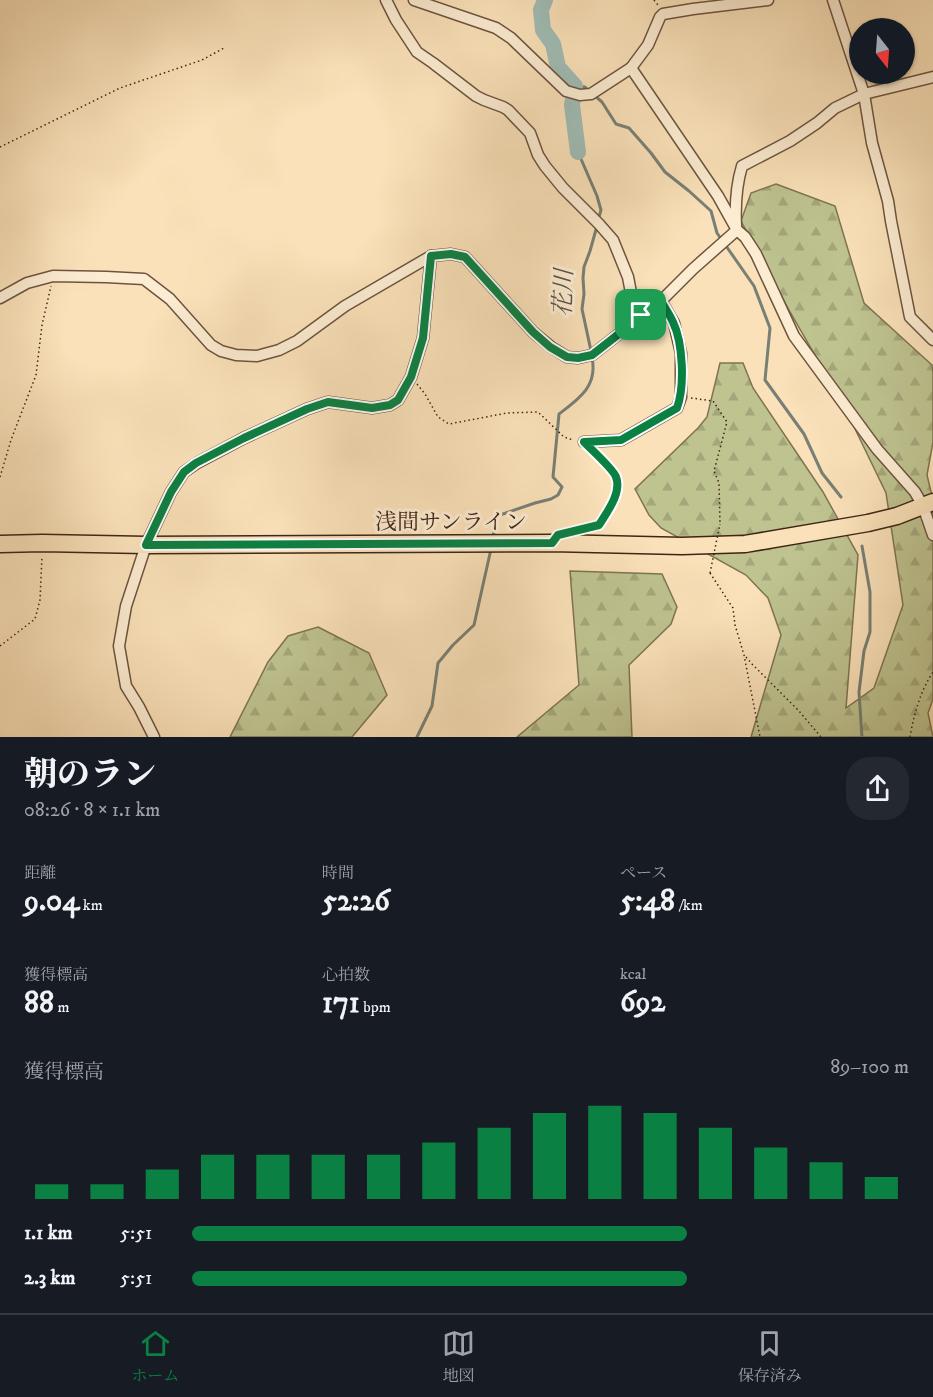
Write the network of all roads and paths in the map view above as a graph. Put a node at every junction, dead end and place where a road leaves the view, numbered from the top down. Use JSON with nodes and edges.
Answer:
{"nodes":[{"id":1,"x":386,"y":0,"type":"edge"},
{"id":2,"x":414,"y":0,"type":"edge"},
{"id":3,"x":768,"y":0,"type":"edge"},
{"id":4,"x":833,"y":0,"type":"edge"},
{"id":5,"x":224,"y":48,"type":"dead end"},
{"id":6,"x":631,"y":68,"type":"junction"},
{"id":7,"x":933,"y":77,"type":"edge"},
{"id":8,"x":864,"y":94,"type":"junction"},
{"id":9,"x":0,"y":147,"type":"edge"},
{"id":10,"x":737,"y":230,"type":"junction"},
{"id":11,"x":431,"y":256,"type":"junction"},
{"id":12,"x":53,"y":276,"type":"junction"},
{"id":13,"x":0,"y":298,"type":"edge"},
{"id":14,"x":661,"y":301,"type":"junction"},
{"id":15,"x":641,"y":315,"type":"junction"},
{"id":16,"x":933,"y":340,"type":"edge"},
{"id":17,"x":411,"y":377,"type":"junction"},
{"id":18,"x":681,"y":397,"type":"junction"},
{"id":19,"x":584,"y":442,"type":"junction"},
{"id":20,"x":0,"y":477,"type":"edge"},
{"id":21,"x":928,"y":504,"type":"edge"},
{"id":22,"x":579,"y":530,"type":"dead end"},
{"id":23,"x":933,"y":535,"type":"edge"},
{"id":24,"x":42,"y":543,"type":"junction"},
{"id":25,"x":0,"y":544,"type":"edge"},
{"id":26,"x":146,"y":545,"type":"junction"},
{"id":27,"x":0,"y":646,"type":"edge"},
{"id":28,"x":744,"y":655,"type":"junction"},
{"id":29,"x":933,"y":672,"type":"edge"},
{"id":30,"x":154,"y":737,"type":"edge"},
{"id":31,"x":760,"y":737,"type":"edge"},
{"id":32,"x":821,"y":737,"type":"edge"},
{"id":33,"x":910,"y":737,"type":"edge"}],
"edges":[{"from":1,"to":15,"type":"street"},
{"from":2,"to":6,"type":"street"},
{"from":3,"to":6,"type":"street"},
{"from":4,"to":8,"type":"street"},
{"from":5,"to":9,"type":"path"},
{"from":6,"to":10,"type":"street"},
{"from":7,"to":8,"type":"street"},
{"from":8,"to":10,"type":"street"},
{"from":8,"to":16,"type":"street"},
{"from":10,"to":14,"type":"street"},
{"from":10,"to":21,"type":"street"},
{"from":11,"to":12,"type":"street"},
{"from":11,"to":15,"type":"street"},
{"from":11,"to":17,"type":"street"},
{"from":12,"to":13,"type":"street"},
{"from":12,"to":20,"type":"path"},
{"from":14,"to":15,"type":"street"},
{"from":14,"to":18,"type":"street"},
{"from":17,"to":19,"type":"path"},
{"from":17,"to":26,"type":"street"},
{"from":18,"to":19,"type":"street"},
{"from":18,"to":28,"type":"path","bridge":true},
{"from":19,"to":22,"type":"path"},
{"from":21,"to":23,"type":"street"},
{"from":21,"to":26,"type":"main road","name":"浅間サンライン"},
{"from":24,"to":25,"type":"main road","name":"浅間サンライン"},
{"from":24,"to":26,"type":"main road","name":"浅間サンライン"},
{"from":24,"to":27,"type":"path"},
{"from":26,"to":30,"type":"street"},
{"from":28,"to":31,"type":"path"},
{"from":28,"to":32,"type":"path"},
{"from":29,"to":33,"type":"path"}]}
